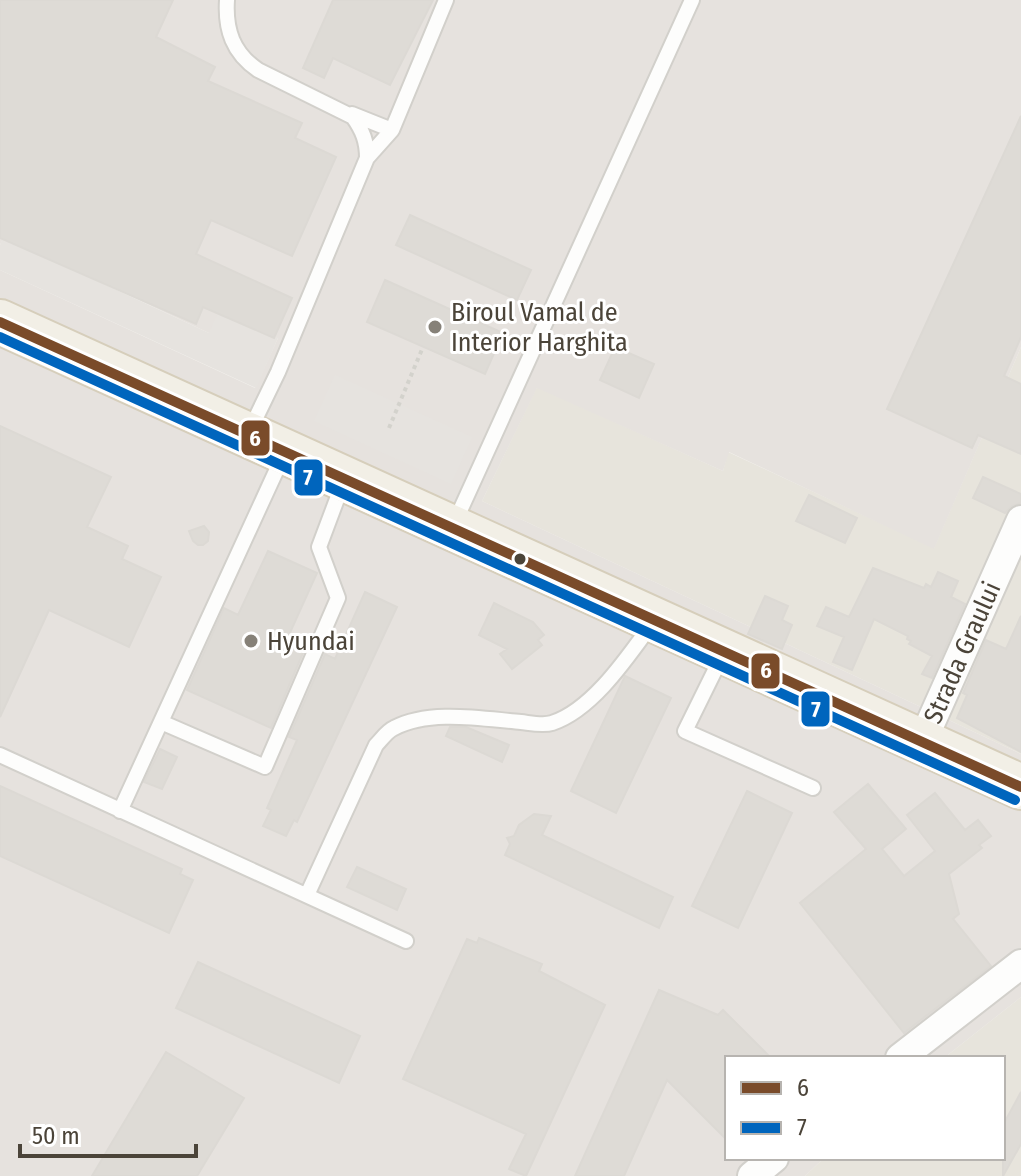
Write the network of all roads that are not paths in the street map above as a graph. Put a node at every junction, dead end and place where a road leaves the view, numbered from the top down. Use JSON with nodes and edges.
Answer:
{"nodes":[{"id":1,"x":227,"y":0,"type":"edge"},
{"id":2,"x":446,"y":0,"type":"edge"},
{"id":3,"x":692,"y":0,"type":"edge"},
{"id":4,"x":340,"y":108,"type":"junction"},
{"id":5,"x":392,"y":130,"type":"junction"},
{"id":6,"x":367,"y":158,"type":"junction"},
{"id":7,"x":0,"y":322,"type":"edge"},
{"id":8,"x":266,"y":443,"type":"junction"},
{"id":9,"x":344,"y":479,"type":"junction"},
{"id":10,"x":1021,"y":520,"type":"edge"},
{"id":11,"x":452,"y":528,"type":"junction"},
{"id":12,"x":654,"y":620,"type":"junction"},
{"id":13,"x":724,"y":652,"type":"junction"},
{"id":14,"x":161,"y":722,"type":"junction"},
{"id":15,"x":922,"y":742,"type":"junction"},
{"id":16,"x":0,"y":755,"type":"edge"},
{"id":17,"x":1021,"y":787,"type":"edge"},
{"id":18,"x":813,"y":788,"type":"dead end"},
{"id":19,"x":120,"y":811,"type":"junction"},
{"id":20,"x":307,"y":895,"type":"junction"},
{"id":21,"x":406,"y":941,"type":"dead end"},
{"id":22,"x":1021,"y":964,"type":"edge"},
{"id":23,"x":903,"y":1056,"type":"edge"},
{"id":24,"x":772,"y":1160,"type":"edge"},
{"id":25,"x":752,"y":1176,"type":"edge"}],
"edges":[{"from":1,"to":4,"type":"lane"},
{"from":2,"to":5,"type":"lane"},
{"from":3,"to":11,"type":"lane"},
{"from":4,"to":5,"type":"lane"},
{"from":4,"to":6,"type":"lane"},
{"from":5,"to":6,"type":"lane"},
{"from":6,"to":8,"type":"lane"},
{"from":7,"to":8,"type":"main road"},
{"from":8,"to":9,"type":"main road"},
{"from":8,"to":14,"type":"lane"},
{"from":9,"to":11,"type":"main road"},
{"from":9,"to":14,"type":"lane"},
{"from":10,"to":15,"type":"street","name":"Strada Graului"},
{"from":11,"to":12,"type":"main road"},
{"from":12,"to":13,"type":"main road"},
{"from":12,"to":20,"type":"lane"},
{"from":13,"to":15,"type":"main road"},
{"from":13,"to":18,"type":"lane"},
{"from":14,"to":19,"type":"lane"},
{"from":15,"to":17,"type":"main road"},
{"from":16,"to":19,"type":"lane"},
{"from":19,"to":20,"type":"lane"},
{"from":20,"to":21,"type":"lane"},
{"from":22,"to":23,"type":"street"},
{"from":24,"to":25,"type":"street"}]}
